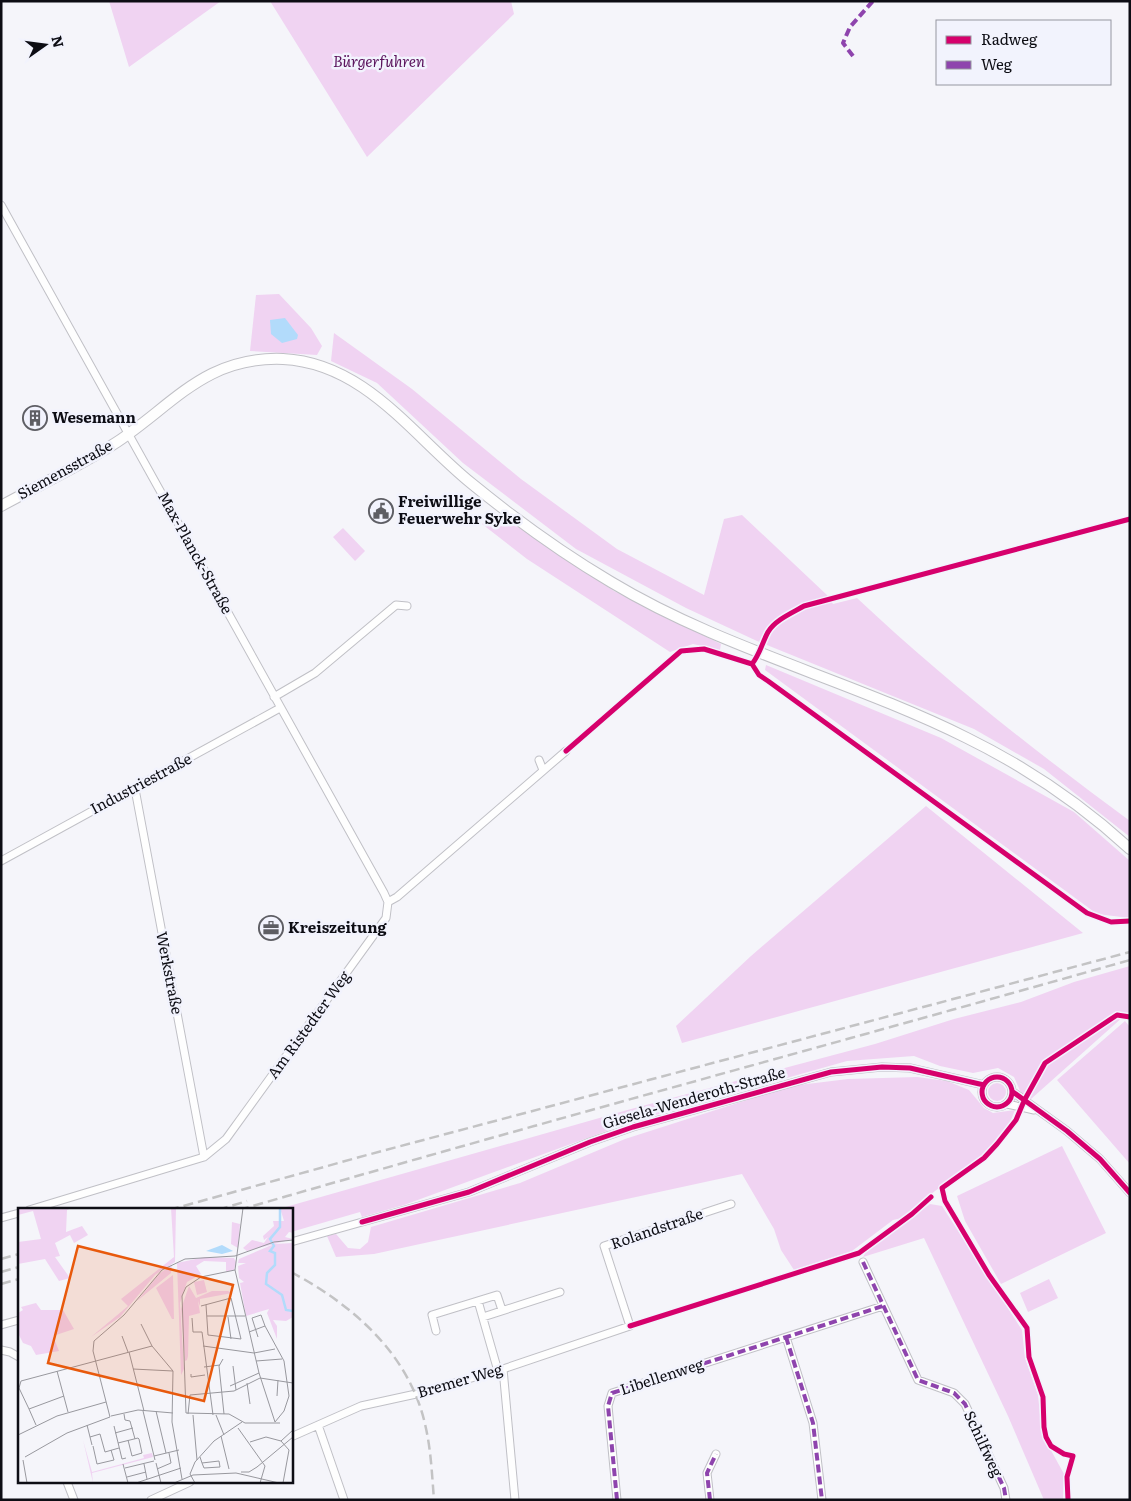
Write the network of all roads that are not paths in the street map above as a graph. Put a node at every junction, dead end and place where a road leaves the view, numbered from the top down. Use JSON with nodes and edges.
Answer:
{"nodes":[{"id":1,"x":1,"y":206,"type":"edge"},
{"id":2,"x":129,"y":433,"type":"junction"},
{"id":3,"x":1,"y":506,"type":"edge"},
{"id":4,"x":408,"y":606,"type":"dead end"},
{"id":5,"x":274,"y":698,"type":"junction"},
{"id":6,"x":280,"y":708,"type":"junction"},
{"id":7,"x":566,"y":751,"type":"dead end"},
{"id":8,"x":539,"y":760,"type":"dead end"},
{"id":9,"x":543,"y":770,"type":"junction"},
{"id":10,"x":135,"y":789,"type":"junction"},
{"id":11,"x":1130,"y":849,"type":"edge"},
{"id":12,"x":1,"y":861,"type":"edge"},
{"id":13,"x":388,"y":902,"type":"junction"},
{"id":14,"x":984,"y":1086,"type":"junction"},
{"id":15,"x":1013,"y":1092,"type":"junction"},
{"id":16,"x":1007,"y":1104,"type":"junction"},
{"id":17,"x":1036,"y":1110,"type":"junction"},
{"id":18,"x":204,"y":1157,"type":"junction"},
{"id":19,"x":1130,"y":1193,"type":"edge"},
{"id":20,"x":731,"y":1204,"type":"dead end"},
{"id":21,"x":36,"y":1208,"type":"edge"},
{"id":22,"x":18,"y":1213,"type":"edge"},
{"id":23,"x":1,"y":1218,"type":"edge"},
{"id":24,"x":292,"y":1242,"type":"edge"},
{"id":25,"x":863,"y":1262,"type":"dead end"},
{"id":26,"x":560,"y":1292,"type":"dead end"},
{"id":27,"x":478,"y":1301,"type":"junction"},
{"id":28,"x":883,"y":1306,"type":"junction"},
{"id":29,"x":502,"y":1310,"type":"junction"},
{"id":30,"x":483,"y":1317,"type":"junction"},
{"id":31,"x":18,"y":1320,"type":"edge"},
{"id":32,"x":1,"y":1325,"type":"edge"},
{"id":33,"x":630,"y":1326,"type":"joint"},
{"id":34,"x":436,"y":1331,"type":"dead end"},
{"id":35,"x":786,"y":1337,"type":"junction"},
{"id":36,"x":1,"y":1350,"type":"edge"},
{"id":37,"x":18,"y":1356,"type":"edge"},
{"id":38,"x":500,"y":1370,"type":"junction"},
{"id":39,"x":318,"y":1425,"type":"junction"},
{"id":40,"x":292,"y":1437,"type":"edge"},
{"id":41,"x":716,"y":1454,"type":"dead end"},
{"id":42,"x":68,"y":1484,"type":"edge"},
{"id":43,"x":186,"y":1484,"type":"edge"},
{"id":44,"x":74,"y":1500,"type":"edge"},
{"id":45,"x":151,"y":1500,"type":"edge"},
{"id":46,"x":344,"y":1500,"type":"edge"},
{"id":47,"x":515,"y":1500,"type":"edge"},
{"id":48,"x":617,"y":1500,"type":"edge"},
{"id":49,"x":710,"y":1500,"type":"edge"},
{"id":50,"x":822,"y":1500,"type":"edge"},
{"id":51,"x":1006,"y":1500,"type":"edge"}],
"edges":[{"from":1,"to":2,"type":"street","name":"Max-Planck-Straße"},
{"from":2,"to":3,"type":"main road","name":"Siemensstraße"},
{"from":2,"to":5,"type":"street","name":"Max-Planck-Straße"},
{"from":2,"to":11,"type":"main road","name":"Siemensstraße"},
{"from":4,"to":5,"type":"street"},
{"from":5,"to":6,"type":"street","name":"Max-Planck-Straße"},
{"from":6,"to":10,"type":"street","name":"Industriestraße"},
{"from":6,"to":13,"type":"street","name":"Max-Planck-Straße"},
{"from":7,"to":9,"type":"street"},
{"from":8,"to":9,"type":"street"},
{"from":9,"to":13,"type":"street"},
{"from":10,"to":12,"type":"street","name":"Industriestraße"},
{"from":10,"to":18,"type":"street","name":"Werkstraße"},
{"from":13,"to":18,"type":"street","name":"Am Ristedter Weg"},
{"from":14,"to":15,"type":"street"},
{"from":14,"to":16,"type":"street"},
{"from":14,"to":24,"type":"street","name":"Giesela-Wenderoth-Straße"},
{"from":15,"to":16,"type":"street"},
{"from":15,"to":17,"type":"street"},
{"from":16,"to":17,"type":"street"},
{"from":17,"to":19,"type":"street"},
{"from":18,"to":21,"type":"street","name":"Am Ristedter Weg"},
{"from":20,"to":33,"type":"street","name":"Rolandstraße"},
{"from":22,"to":23,"type":"street"},
{"from":25,"to":28,"type":"street","name":"Schilfweg"},
{"from":26,"to":29,"type":"street"},
{"from":27,"to":29,"type":"street"},
{"from":27,"to":30,"type":"street"},
{"from":27,"to":34,"type":"street"},
{"from":28,"to":35,"type":"street"},
{"from":28,"to":51,"type":"street","name":"Schilfweg"},
{"from":29,"to":30,"type":"street"},
{"from":30,"to":38,"type":"street"},
{"from":31,"to":32,"type":"street"},
{"from":33,"to":38,"type":"street","name":"Bremer Weg"},
{"from":35,"to":48,"type":"street","name":"Libellenweg"},
{"from":35,"to":50,"type":"street"},
{"from":36,"to":37,"type":"street"},
{"from":38,"to":39,"type":"street","name":"Bremer Weg"},
{"from":38,"to":47,"type":"street"},
{"from":39,"to":40,"type":"street","name":"Bremer Weg"},
{"from":39,"to":46,"type":"street"},
{"from":41,"to":49,"type":"street"},
{"from":42,"to":44,"type":"street"},
{"from":43,"to":45,"type":"street"}]}
